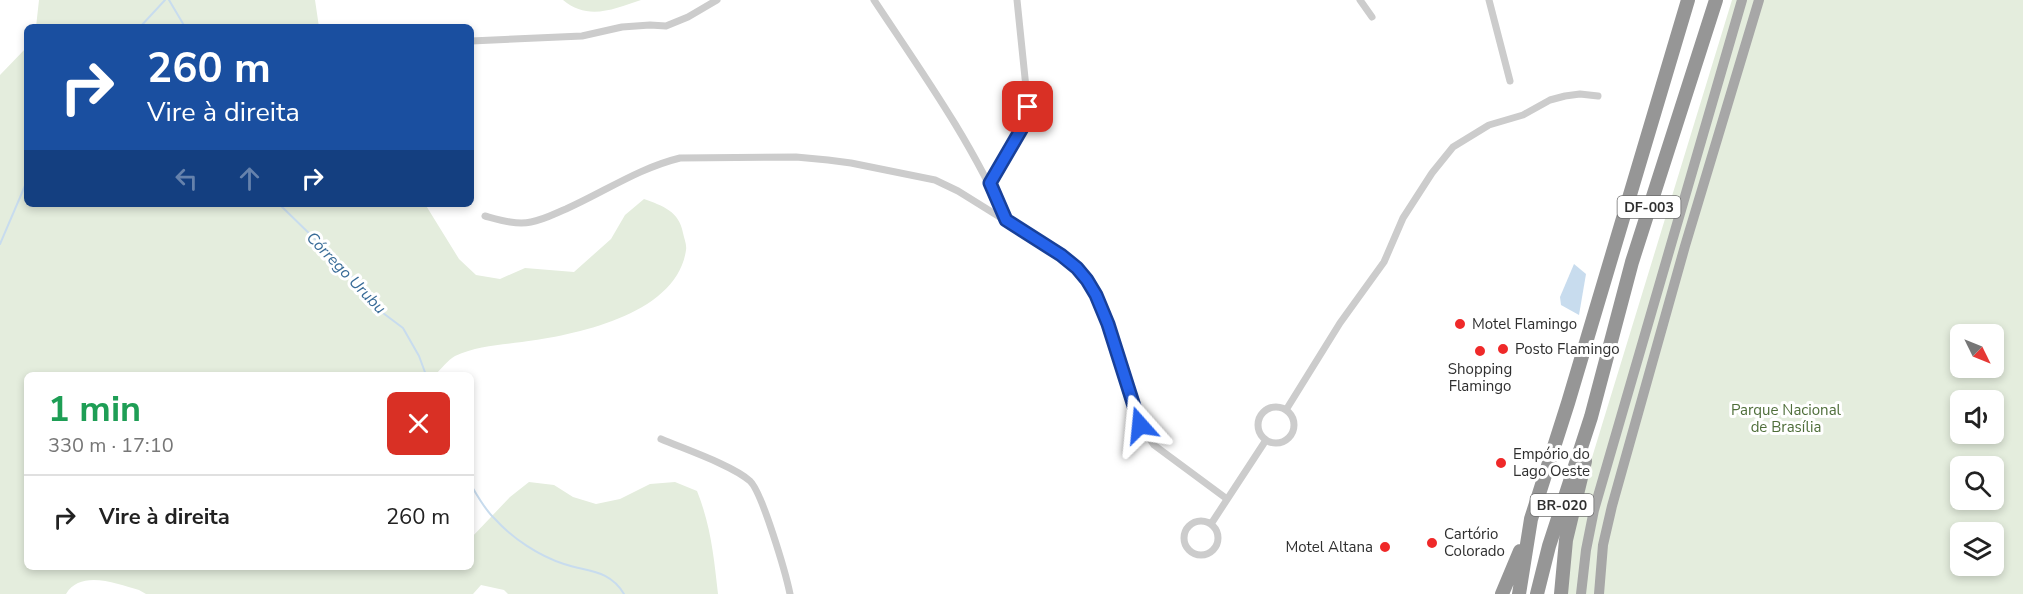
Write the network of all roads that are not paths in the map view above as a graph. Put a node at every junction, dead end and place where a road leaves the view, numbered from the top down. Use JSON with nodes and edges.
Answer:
{"nodes":[{"id":1,"x":717,"y":0,"type":"edge"},
{"id":2,"x":874,"y":0,"type":"edge"},
{"id":3,"x":1017,"y":0,"type":"edge"},
{"id":4,"x":1360,"y":0,"type":"edge"},
{"id":5,"x":1489,"y":0,"type":"edge"},
{"id":6,"x":1688,"y":0,"type":"edge"},
{"id":7,"x":1716,"y":0,"type":"edge"},
{"id":8,"x":1742,"y":0,"type":"edge"},
{"id":9,"x":1759,"y":0,"type":"edge"},
{"id":10,"x":1372,"y":17,"type":"dead end"},
{"id":11,"x":474,"y":41,"type":"edge"},
{"id":12,"x":1510,"y":81,"type":"dead end"},
{"id":13,"x":1598,"y":96,"type":"dead end"},
{"id":14,"x":990,"y":183,"type":"junction"},
{"id":15,"x":485,"y":216,"type":"dead end"},
{"id":16,"x":1006,"y":220,"type":"junction"},
{"id":17,"x":1286,"y":410,"type":"junction"},
{"id":18,"x":1591,"y":417,"type":"junction"},
{"id":19,"x":661,"y":439,"type":"dead end"},
{"id":20,"x":1266,"y":440,"type":"junction"},
{"id":21,"x":1227,"y":499,"type":"junction"},
{"id":22,"x":1211,"y":524,"type":"junction"},
{"id":23,"x":1528,"y":532,"type":"junction"},
{"id":24,"x":790,"y":594,"type":"edge"},
{"id":25,"x":1502,"y":594,"type":"edge"},
{"id":26,"x":1519,"y":594,"type":"edge"},
{"id":27,"x":1537,"y":594,"type":"edge"},
{"id":28,"x":1561,"y":594,"type":"edge"},
{"id":29,"x":1581,"y":594,"type":"edge"},
{"id":30,"x":1599,"y":594,"type":"edge"}],
"edges":[{"from":1,"to":11,"type":"street"},
{"from":2,"to":14,"type":"street"},
{"from":3,"to":14,"type":"street"},
{"from":4,"to":10,"type":"street"},
{"from":5,"to":12,"type":"street"},
{"from":6,"to":23,"type":"highway","number":"DF-003"},
{"from":7,"to":18,"type":"highway","number":"DF-003"},
{"from":8,"to":29,"type":"main road"},
{"from":9,"to":30,"type":"main road"},
{"from":13,"to":17,"type":"street"},
{"from":14,"to":16,"type":"street"},
{"from":15,"to":16,"type":"street"},
{"from":16,"to":21,"type":"street"},
{"from":17,"to":20,"type":"street"},
{"from":17,"to":20,"type":"street"},
{"from":18,"to":27,"type":"highway","number":"BR-020"},
{"from":18,"to":28,"type":"highway"},
{"from":19,"to":24,"type":"street"},
{"from":20,"to":21,"type":"street"},
{"from":21,"to":22,"type":"street"},
{"from":22,"to":22,"type":"street"},
{"from":23,"to":25,"type":"highway"},
{"from":23,"to":26,"type":"highway","number":"BR-020"}]}
